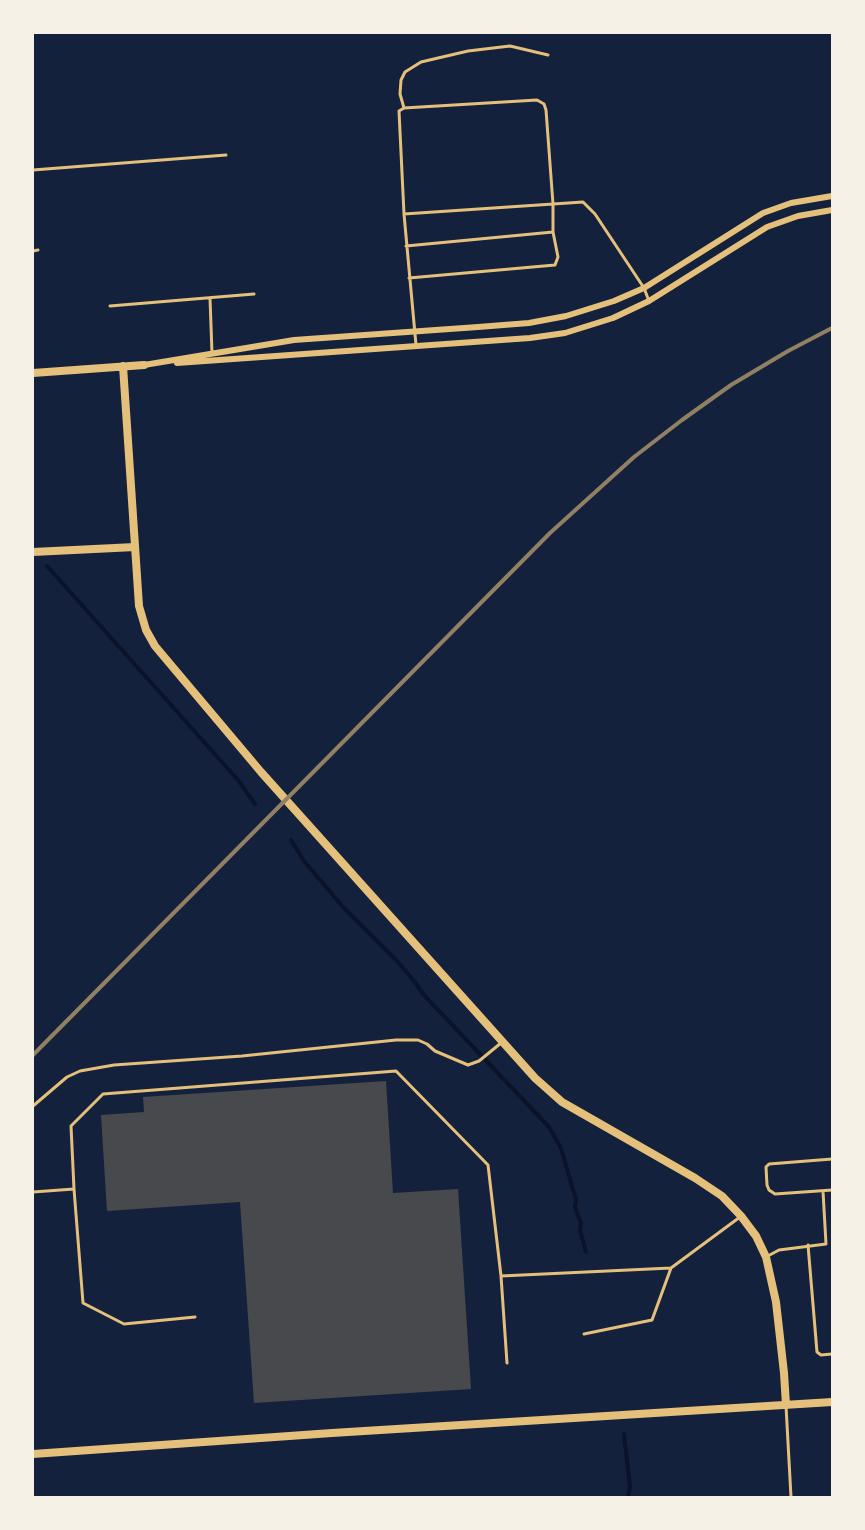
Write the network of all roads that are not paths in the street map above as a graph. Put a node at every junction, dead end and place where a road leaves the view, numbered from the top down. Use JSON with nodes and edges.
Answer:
{"nodes":[{"id":1,"x":548,"y":55,"type":"dead end"},
{"id":2,"x":404,"y":108,"type":"junction"},
{"id":3,"x":226,"y":155,"type":"dead end"},
{"id":4,"x":33,"y":170,"type":"edge"},
{"id":5,"x":832,"y":196,"type":"edge"},
{"id":6,"x":553,"y":204,"type":"junction"},
{"id":7,"x":832,"y":210,"type":"edge"},
{"id":8,"x":404,"y":214,"type":"junction"},
{"id":9,"x":553,"y":232,"type":"junction"},
{"id":10,"x":406,"y":246,"type":"junction"},
{"id":11,"x":409,"y":278,"type":"junction"},
{"id":12,"x":644,"y":288,"type":"junction"},
{"id":13,"x":254,"y":294,"type":"dead end"},
{"id":14,"x":210,"y":298,"type":"junction"},
{"id":15,"x":649,"y":301,"type":"junction"},
{"id":16,"x":110,"y":306,"type":"dead end"},
{"id":17,"x":414,"y":331,"type":"junction"},
{"id":18,"x":416,"y":346,"type":"junction"},
{"id":19,"x":213,"y":353,"type":"junction"},
{"id":20,"x":144,"y":365,"type":"junction"},
{"id":21,"x":123,"y":366,"type":"junction"},
{"id":22,"x":33,"y":373,"type":"edge"},
{"id":23,"x":135,"y":547,"type":"junction"},
{"id":24,"x":33,"y":552,"type":"edge"},
{"id":25,"x":502,"y":1041,"type":"junction"},
{"id":26,"x":33,"y":1106,"type":"edge"},
{"id":27,"x":832,"y":1159,"type":"edge"},
{"id":28,"x":74,"y":1189,"type":"junction"},
{"id":29,"x":832,"y":1190,"type":"edge"},
{"id":30,"x":823,"y":1191,"type":"junction"},
{"id":31,"x":33,"y":1192,"type":"edge"},
{"id":32,"x":741,"y":1216,"type":"junction"},
{"id":33,"x":832,"y":1243,"type":"edge"},
{"id":34,"x":826,"y":1244,"type":"junction"},
{"id":35,"x":808,"y":1245,"type":"junction"},
{"id":36,"x":766,"y":1257,"type":"junction"},
{"id":37,"x":671,"y":1268,"type":"junction"},
{"id":38,"x":501,"y":1276,"type":"junction"},
{"id":39,"x":195,"y":1317,"type":"dead end"},
{"id":40,"x":584,"y":1334,"type":"dead end"},
{"id":41,"x":832,"y":1354,"type":"edge"},
{"id":42,"x":507,"y":1363,"type":"dead end"},
{"id":43,"x":832,"y":1402,"type":"edge"},
{"id":44,"x":786,"y":1405,"type":"junction"},
{"id":45,"x":33,"y":1454,"type":"edge"},
{"id":46,"x":791,"y":1497,"type":"edge"}],
"edges":[{"from":1,"to":2,"type":"lane"},
{"from":2,"to":6,"type":"lane"},
{"from":2,"to":8,"type":"lane"},
{"from":3,"to":4,"type":"lane"},
{"from":5,"to":12,"type":"street"},
{"from":6,"to":8,"type":"lane"},
{"from":6,"to":9,"type":"lane"},
{"from":6,"to":12,"type":"lane"},
{"from":7,"to":15,"type":"street"},
{"from":8,"to":10,"type":"lane"},
{"from":9,"to":10,"type":"lane"},
{"from":9,"to":11,"type":"lane"},
{"from":10,"to":11,"type":"lane"},
{"from":11,"to":17,"type":"lane"},
{"from":12,"to":15,"type":"lane"},
{"from":12,"to":17,"type":"street"},
{"from":13,"to":14,"type":"lane"},
{"from":14,"to":16,"type":"lane"},
{"from":14,"to":19,"type":"lane"},
{"from":15,"to":18,"type":"street"},
{"from":17,"to":18,"type":"lane"},
{"from":17,"to":19,"type":"street"},
{"from":18,"to":20,"type":"street"},
{"from":19,"to":20,"type":"street"},
{"from":20,"to":21,"type":"street"},
{"from":21,"to":22,"type":"street"},
{"from":21,"to":23,"type":"street"},
{"from":23,"to":24,"type":"street"},
{"from":23,"to":25,"type":"street"},
{"from":25,"to":26,"type":"lane"},
{"from":25,"to":32,"type":"street"},
{"from":27,"to":30,"type":"lane"},
{"from":28,"to":31,"type":"lane"},
{"from":28,"to":38,"type":"lane"},
{"from":28,"to":39,"type":"lane"},
{"from":29,"to":30,"type":"lane"},
{"from":30,"to":34,"type":"lane"},
{"from":32,"to":36,"type":"street"},
{"from":32,"to":37,"type":"lane"},
{"from":33,"to":34,"type":"lane"},
{"from":34,"to":35,"type":"lane"},
{"from":35,"to":36,"type":"lane"},
{"from":35,"to":41,"type":"lane"},
{"from":36,"to":44,"type":"street"},
{"from":37,"to":38,"type":"lane"},
{"from":37,"to":40,"type":"lane"},
{"from":38,"to":42,"type":"lane"},
{"from":43,"to":44,"type":"street"},
{"from":44,"to":45,"type":"street"},
{"from":44,"to":46,"type":"lane"}]}
